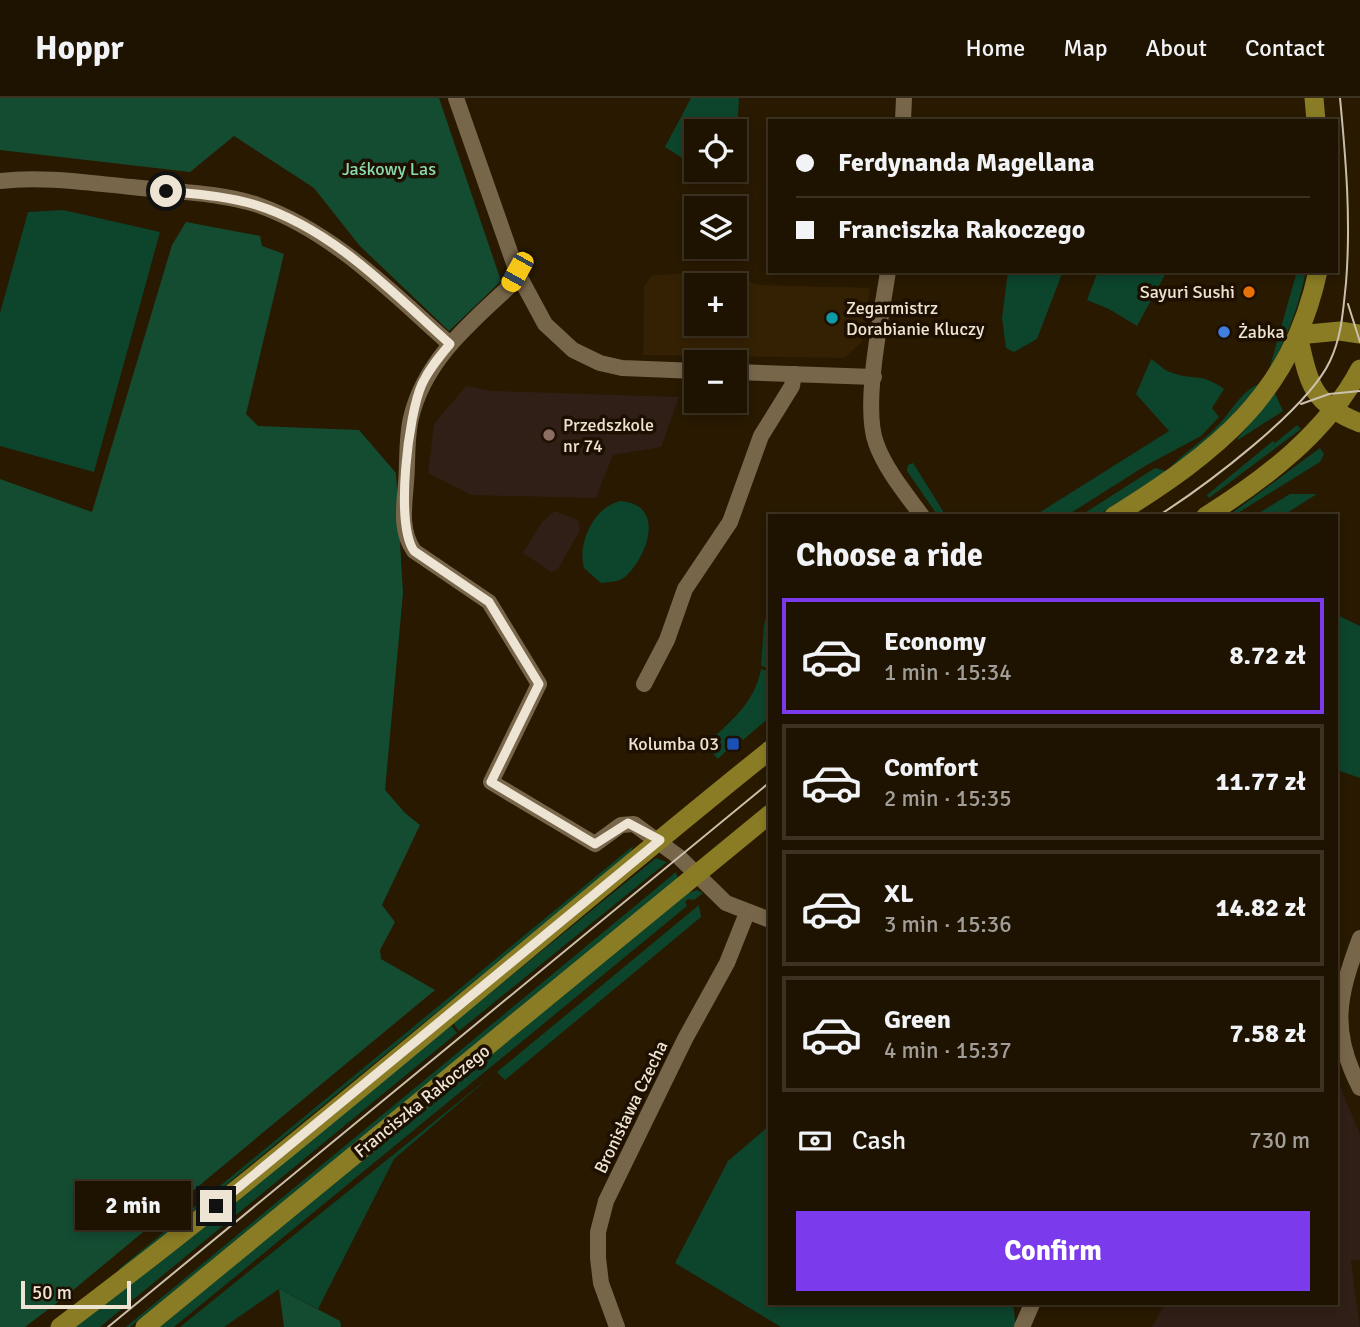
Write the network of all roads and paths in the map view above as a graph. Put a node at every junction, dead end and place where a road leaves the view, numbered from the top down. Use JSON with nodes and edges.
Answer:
{"nodes":[{"id":1,"x":456,"y":98,"type":"edge"},
{"id":2,"x":904,"y":98,"type":"edge"},
{"id":3,"x":1314,"y":98,"type":"edge"},
{"id":4,"x":903,"y":119,"type":"edge"},
{"id":5,"x":1316,"y":119,"type":"edge"},
{"id":6,"x":0,"y":181,"type":"edge"},
{"id":7,"x":517,"y":272,"type":"junction"},
{"id":8,"x":888,"y":273,"type":"edge"},
{"id":9,"x":1317,"y":273,"type":"edge"},
{"id":10,"x":1360,"y":334,"type":"edge"},
{"id":11,"x":1298,"y":335,"type":"junction"},
{"id":12,"x":450,"y":344,"type":"junction"},
{"id":13,"x":1360,"y":369,"type":"edge"},
{"id":14,"x":684,"y":370,"type":"edge"},
{"id":15,"x":747,"y":372,"type":"edge"},
{"id":16,"x":794,"y":374,"type":"junction"},
{"id":17,"x":874,"y":377,"type":"junction"},
{"id":18,"x":1333,"y":411,"type":"junction"},
{"id":19,"x":1360,"y":423,"type":"edge"},
{"id":20,"x":921,"y":514,"type":"edge"},
{"id":21,"x":1117,"y":514,"type":"edge"},
{"id":22,"x":1209,"y":514,"type":"edge"},
{"id":23,"x":644,"y":684,"type":"dead end"},
{"id":24,"x":768,"y":752,"type":"edge"},
{"id":25,"x":768,"y":816,"type":"edge"},
{"id":26,"x":660,"y":840,"type":"junction"},
{"id":27,"x":698,"y":874,"type":"junction"},
{"id":28,"x":747,"y":913,"type":"junction"},
{"id":29,"x":768,"y":919,"type":"edge"},
{"id":30,"x":1360,"y":938,"type":"edge"},
{"id":31,"x":1360,"y":1088,"type":"edge"},
{"id":32,"x":1032,"y":1305,"type":"edge"},
{"id":33,"x":60,"y":1327,"type":"edge"},
{"id":34,"x":145,"y":1327,"type":"edge"},
{"id":35,"x":617,"y":1327,"type":"edge"},
{"id":36,"x":1022,"y":1327,"type":"edge"}],
"edges":[{"from":1,"to":7,"type":"street"},
{"from":2,"to":4,"type":"street"},
{"from":3,"to":5,"type":"main road"},
{"from":6,"to":12,"type":"street"},
{"from":7,"to":12,"type":"street"},
{"from":7,"to":14,"type":"street"},
{"from":8,"to":17,"type":"street"},
{"from":9,"to":11,"type":"main road"},
{"from":10,"to":11,"type":"main road"},
{"from":11,"to":18,"type":"main road"},
{"from":11,"to":21,"type":"main road"},
{"from":12,"to":26,"type":"street"},
{"from":13,"to":18,"type":"main road"},
{"from":15,"to":16,"type":"street"},
{"from":16,"to":17,"type":"street"},
{"from":16,"to":23,"type":"street"},
{"from":17,"to":20,"type":"street"},
{"from":18,"to":19,"type":"main road"},
{"from":18,"to":22,"type":"main road"},
{"from":24,"to":26,"type":"main road"},
{"from":25,"to":27,"type":"main road","name":"Franciszka Rakoczego"},
{"from":26,"to":27,"type":"street"},
{"from":26,"to":33,"type":"main road"},
{"from":27,"to":28,"type":"street"},
{"from":27,"to":34,"type":"main road","name":"Franciszka Rakoczego"},
{"from":28,"to":29,"type":"street"},
{"from":28,"to":35,"type":"street","name":"Bronisława Czecha"},
{"from":30,"to":31,"type":"street"},
{"from":32,"to":36,"type":"street"}]}
